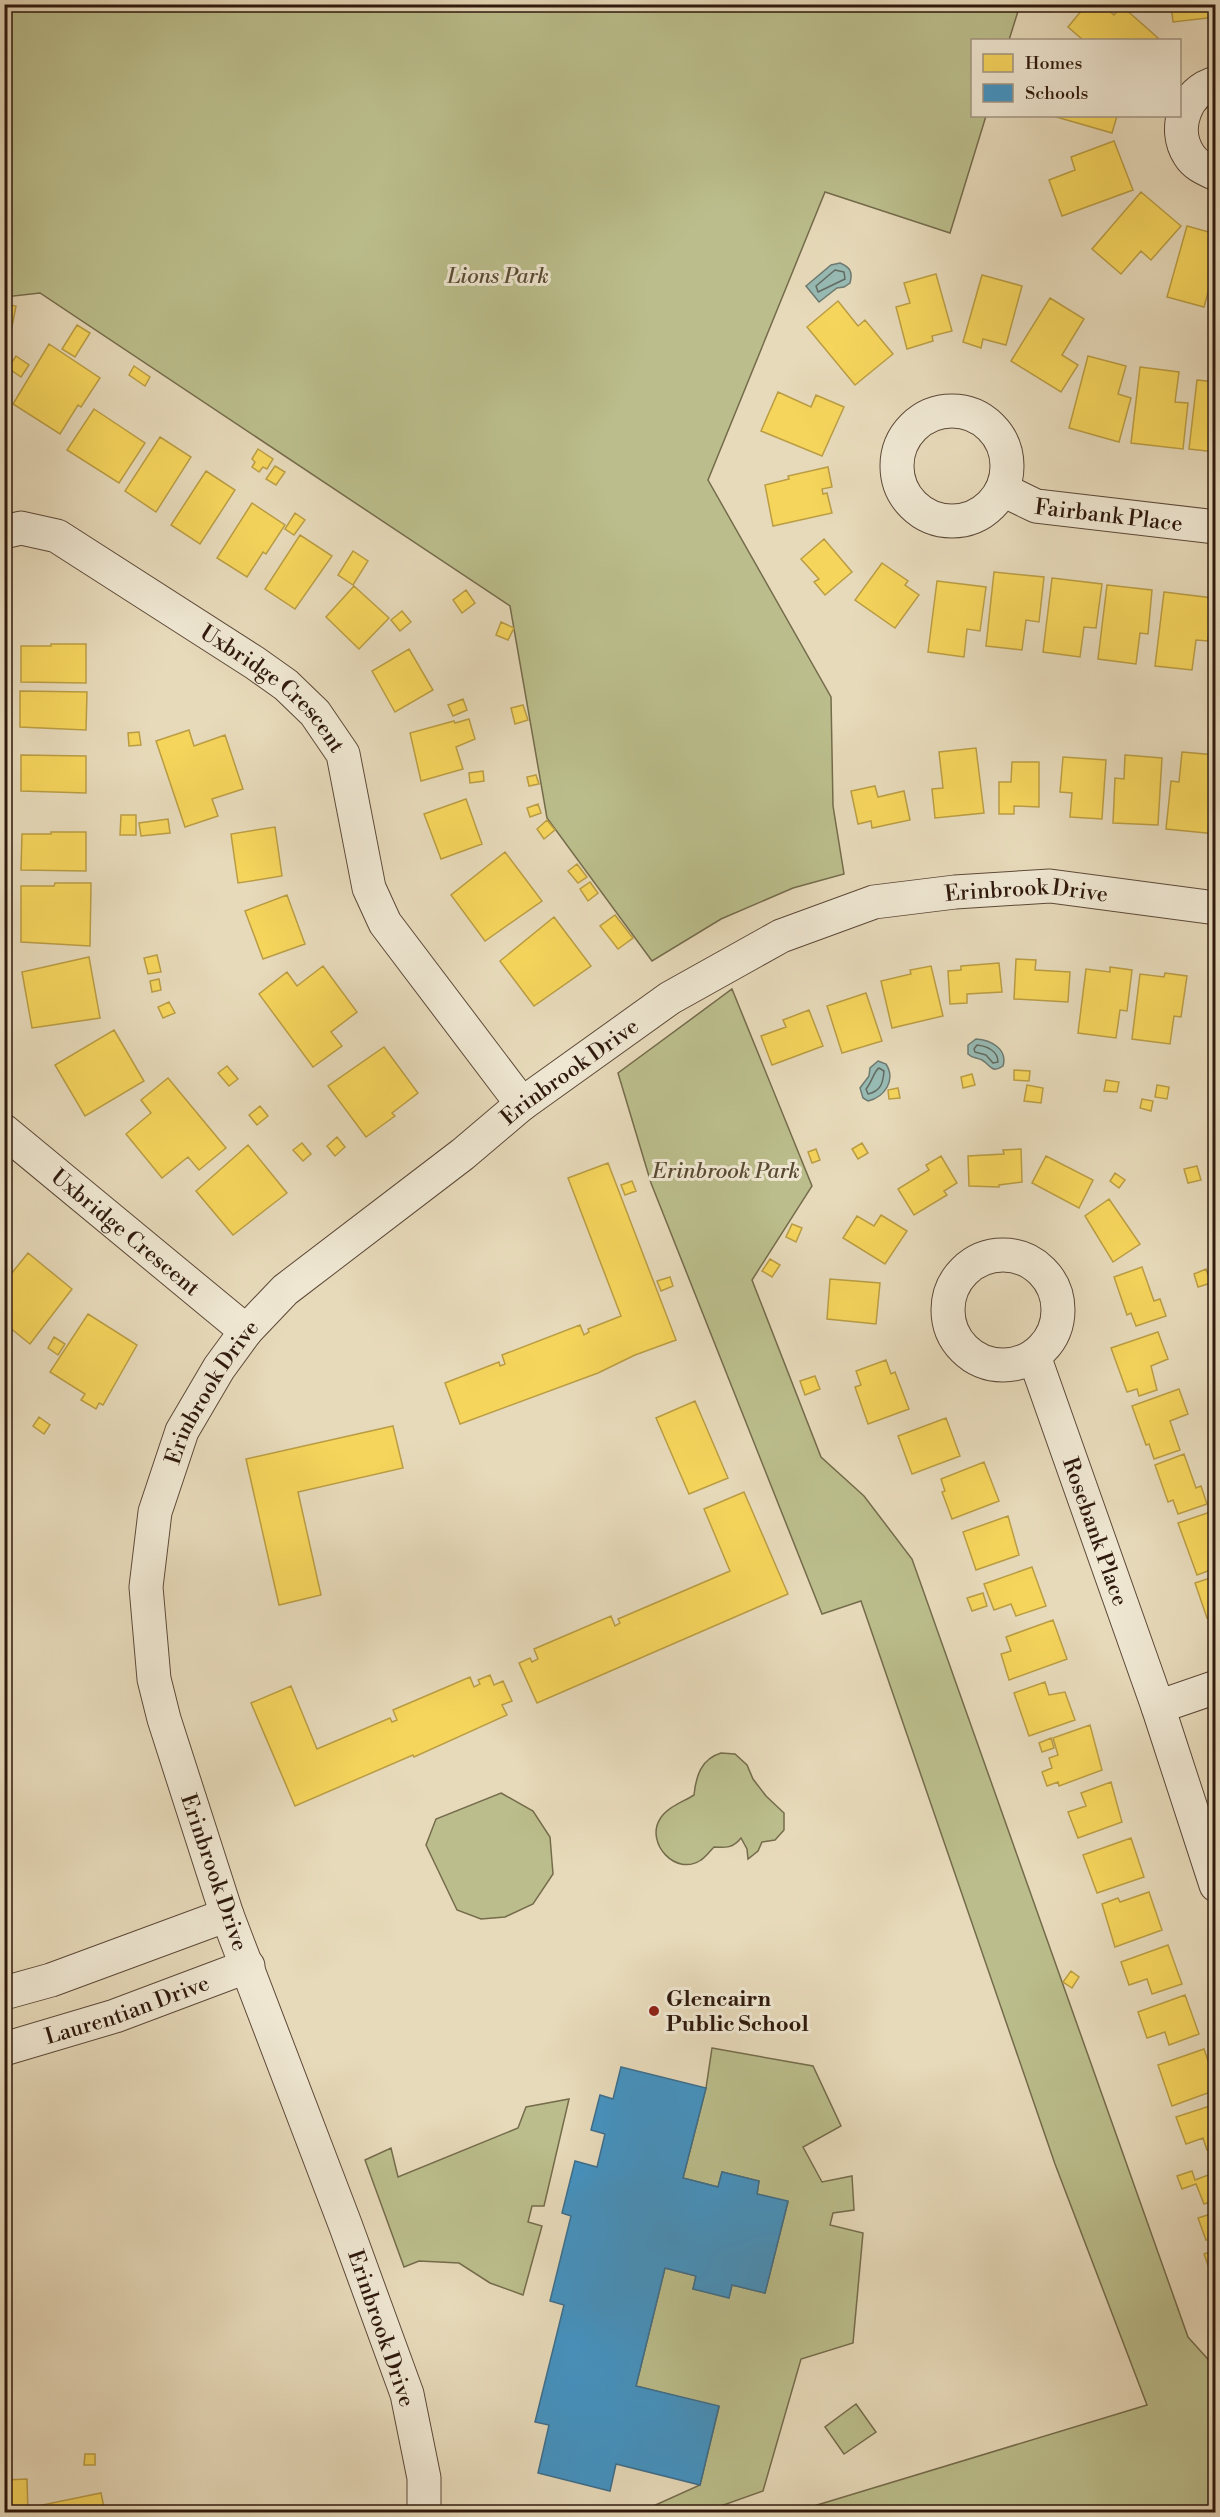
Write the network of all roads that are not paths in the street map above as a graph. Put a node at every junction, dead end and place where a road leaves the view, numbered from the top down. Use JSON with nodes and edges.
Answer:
{"nodes":[{"id":1,"x":1215,"y":83,"type":"edge"},
{"id":2,"x":1215,"y":174,"type":"edge"},
{"id":3,"x":1003,"y":490,"type":"dead end"},
{"id":4,"x":1215,"y":526,"type":"edge"},
{"id":5,"x":4,"y":532,"type":"edge"},
{"id":6,"x":1215,"y":908,"type":"edge"},
{"id":7,"x":522,"y":1104,"type":"junction"},
{"id":8,"x":4,"y":1131,"type":"edge"},
{"id":9,"x":246,"y":1331,"type":"junction"},
{"id":10,"x":1034,"y":1356,"type":"dead end"},
{"id":11,"x":1215,"y":1687,"type":"edge"},
{"id":12,"x":1158,"y":1707,"type":"junction"},
{"id":13,"x":1215,"y":1885,"type":"edge"},
{"id":14,"x":227,"y":1915,"type":"junction"},
{"id":15,"x":248,"y":1966,"type":"junction"},
{"id":16,"x":4,"y":1993,"type":"edge"},
{"id":17,"x":4,"y":2049,"type":"edge"},
{"id":18,"x":424,"y":2512,"type":"edge"}],
"edges":[{"from":1,"to":2,"type":"street"},
{"from":3,"to":4,"type":"street","name":"Fairbank Place"},
{"from":5,"to":7,"type":"street","name":"Uxbridge Crescent"},
{"from":6,"to":7,"type":"street","name":"Erinbrook Drive"},
{"from":7,"to":9,"type":"street","name":"Erinbrook Drive"},
{"from":8,"to":9,"type":"street","name":"Uxbridge Crescent"},
{"from":9,"to":14,"type":"street","name":"Erinbrook Drive"},
{"from":10,"to":12,"type":"street","name":"Rosebank Place"},
{"from":11,"to":12,"type":"street"},
{"from":12,"to":13,"type":"street","name":"Rosebank Place"},
{"from":14,"to":15,"type":"street","name":"Erinbrook Drive"},
{"from":14,"to":16,"type":"street"},
{"from":15,"to":17,"type":"street","name":"Laurentian Drive"},
{"from":15,"to":18,"type":"street","name":"Erinbrook Drive"}]}
